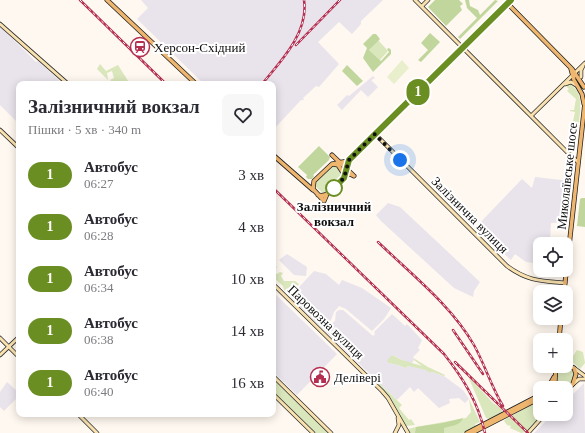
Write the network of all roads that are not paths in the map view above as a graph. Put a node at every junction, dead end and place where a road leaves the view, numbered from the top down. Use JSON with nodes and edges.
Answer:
{"nodes":[{"id":1,"x":107,"y":0,"type":"edge"},
{"id":2,"x":415,"y":0,"type":"edge"},
{"id":3,"x":428,"y":0,"type":"edge"},
{"id":4,"x":504,"y":0,"type":"edge"},
{"id":5,"x":511,"y":0,"type":"edge"},
{"id":6,"x":507,"y":3,"type":"junction"},
{"id":7,"x":422,"y":6,"type":"junction"},
{"id":8,"x":0,"y":24,"type":"edge"},
{"id":9,"x":463,"y":47,"type":"junction"},
{"id":10,"x":577,"y":71,"type":"edge"},
{"id":11,"x":65,"y":81,"type":"edge"},
{"id":12,"x":193,"y":81,"type":"edge"},
{"id":13,"x":585,"y":81,"type":"edge"},
{"id":14,"x":565,"y":84,"type":"junction"},
{"id":15,"x":583,"y":89,"type":"edge"},
{"id":16,"x":585,"y":102,"type":"edge"},
{"id":17,"x":584,"y":108,"type":"edge"},
{"id":18,"x":531,"y":116,"type":"junction"},
{"id":19,"x":0,"y":130,"type":"edge"},
{"id":20,"x":375,"y":134,"type":"junction"},
{"id":21,"x":16,"y":145,"type":"edge"},
{"id":22,"x":276,"y":158,"type":"edge"},
{"id":23,"x":349,"y":160,"type":"junction"},
{"id":24,"x":578,"y":162,"type":"junction"},
{"id":25,"x":341,"y":163,"type":"junction"},
{"id":26,"x":332,"y":164,"type":"junction"},
{"id":27,"x":346,"y":168,"type":"junction"},
{"id":28,"x":344,"y":176,"type":"junction"},
{"id":29,"x":314,"y":181,"type":"junction"},
{"id":30,"x":303,"y":182,"type":"junction"},
{"id":31,"x":316,"y":193,"type":"junction"},
{"id":32,"x":565,"y":283,"type":"joint"},
{"id":33,"x":276,"y":287,"type":"edge"},
{"id":34,"x":0,"y":338,"type":"edge"},
{"id":35,"x":16,"y":340,"type":"edge"},
{"id":36,"x":9,"y":346,"type":"junction"},
{"id":37,"x":16,"y":354,"type":"edge"},
{"id":38,"x":0,"y":355,"type":"edge"},
{"id":39,"x":574,"y":368,"type":"joint"},
{"id":40,"x":555,"y":374,"type":"joint"},
{"id":41,"x":585,"y":378,"type":"edge"},
{"id":42,"x":276,"y":379,"type":"edge"},
{"id":43,"x":552,"y":381,"type":"edge"},
{"id":44,"x":556,"y":381,"type":"edge"},
{"id":45,"x":573,"y":384,"type":"joint"},
{"id":46,"x":276,"y":397,"type":"edge"},
{"id":47,"x":533,"y":399,"type":"edge"},
{"id":48,"x":533,"y":402,"type":"edge"},
{"id":49,"x":395,"y":411,"type":"junction"},
{"id":50,"x":81,"y":417,"type":"edge"},
{"id":51,"x":539,"y":421,"type":"edge"},
{"id":52,"x":97,"y":433,"type":"edge"},
{"id":53,"x":313,"y":433,"type":"edge"},
{"id":54,"x":331,"y":433,"type":"edge"},
{"id":55,"x":395,"y":433,"type":"edge"},
{"id":56,"x":408,"y":433,"type":"edge"},
{"id":57,"x":467,"y":433,"type":"edge"},
{"id":58,"x":472,"y":433,"type":"edge"},
{"id":59,"x":528,"y":433,"type":"edge"}],
"edges":[{"from":1,"to":12,"type":"main road"},
{"from":2,"to":7,"type":"street"},
{"from":3,"to":7,"type":"street"},
{"from":4,"to":6,"type":"street"},
{"from":5,"to":6,"type":"main road"},
{"from":6,"to":9,"type":"main road"},
{"from":6,"to":10,"type":"main road"},
{"from":7,"to":9,"type":"street"},
{"from":8,"to":11,"type":"street"},
{"from":9,"to":18,"type":"street"},
{"from":9,"to":20,"type":"main road"},
{"from":10,"to":13,"type":"street"},
{"from":10,"to":14,"type":"street"},
{"from":10,"to":15,"type":"main road"},
{"from":10,"to":15,"type":"main road"},
{"from":14,"to":15,"type":"street"},
{"from":14,"to":18,"type":"street"},
{"from":15,"to":17,"type":"main road"},
{"from":16,"to":17,"type":"main road","name":"Миколаївське шосе"},
{"from":17,"to":24,"type":"main road","name":"Миколаївське шосе"},
{"from":18,"to":24,"type":"street"},
{"from":19,"to":21,"type":"street"},
{"from":20,"to":23,"type":"main road"},
{"from":20,"to":32,"type":"street","name":"Залізнична вулиця"},
{"from":22,"to":30,"type":"main road"},
{"from":23,"to":25,"type":"main road"},
{"from":23,"to":27,"type":"main road"},
{"from":24,"to":32,"type":"main road","name":"Миколаївське шосе"},
{"from":25,"to":26,"type":"main road"},
{"from":25,"to":26,"type":"main road"},
{"from":25,"to":27,"type":"main road"},
{"from":26,"to":28,"type":"main road"},
{"from":26,"to":29,"type":"main road"},
{"from":27,"to":28,"type":"main road"},
{"from":27,"to":28,"type":"main road"},
{"from":28,"to":31,"type":"main road"},
{"from":29,"to":30,"type":"main road"},
{"from":29,"to":31,"type":"main road"},
{"from":30,"to":31,"type":"main road"},
{"from":33,"to":49,"type":"street","name":"Паровозна вулиця"},
{"from":34,"to":36,"type":"street"},
{"from":35,"to":36,"type":"street"},
{"from":36,"to":37,"type":"street"},
{"from":36,"to":38,"type":"street"},
{"from":39,"to":41,"type":"street"},
{"from":39,"to":45,"type":"main road"},
{"from":40,"to":43,"type":"main road"},
{"from":40,"to":44,"type":"main road"},
{"from":41,"to":45,"type":"street"},
{"from":42,"to":54,"type":"street"},
{"from":46,"to":53,"type":"street"},
{"from":47,"to":57,"type":"main road"},
{"from":48,"to":58,"type":"main road"},
{"from":49,"to":55,"type":"street","name":"Паровозна вулиця"},
{"from":49,"to":56,"type":"street","name":"Паровозна вулиця"},
{"from":50,"to":52,"type":"street"},
{"from":51,"to":59,"type":"street"}]}
